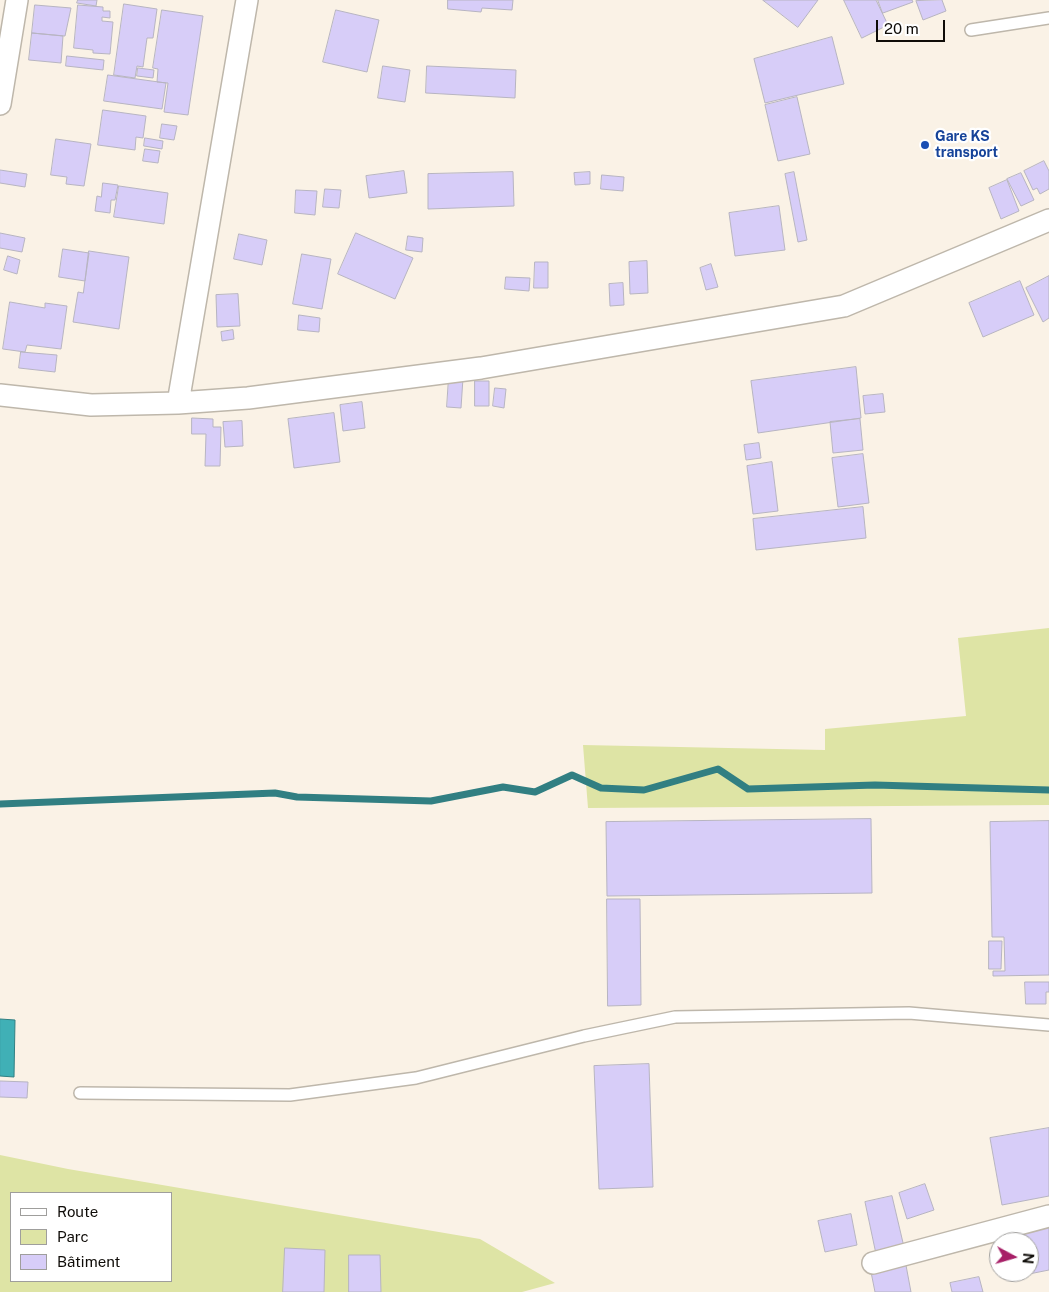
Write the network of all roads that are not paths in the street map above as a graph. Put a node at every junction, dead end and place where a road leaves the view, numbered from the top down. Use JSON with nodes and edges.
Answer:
{"nodes":[{"id":1,"x":17,"y":0,"type":"edge"},
{"id":2,"x":247,"y":0,"type":"edge"},
{"id":3,"x":1049,"y":18,"type":"edge"},
{"id":4,"x":971,"y":30,"type":"dead end"},
{"id":5,"x":0,"y":104,"type":"edge"},
{"id":6,"x":1049,"y":220,"type":"edge"},
{"id":7,"x":0,"y":395,"type":"edge"},
{"id":8,"x":178,"y":404,"type":"junction"},
{"id":9,"x":1049,"y":1024,"type":"edge"},
{"id":10,"x":80,"y":1092,"type":"dead end"},
{"id":11,"x":1049,"y":1216,"type":"edge"},
{"id":12,"x":873,"y":1263,"type":"dead end"}],
"edges":[{"from":1,"to":5,"type":"street"},
{"from":2,"to":8,"type":"street"},
{"from":3,"to":4,"type":"lane"},
{"from":6,"to":8,"type":"street"},
{"from":7,"to":8,"type":"street"},
{"from":9,"to":10,"type":"lane"},
{"from":11,"to":12,"type":"street"}]}
